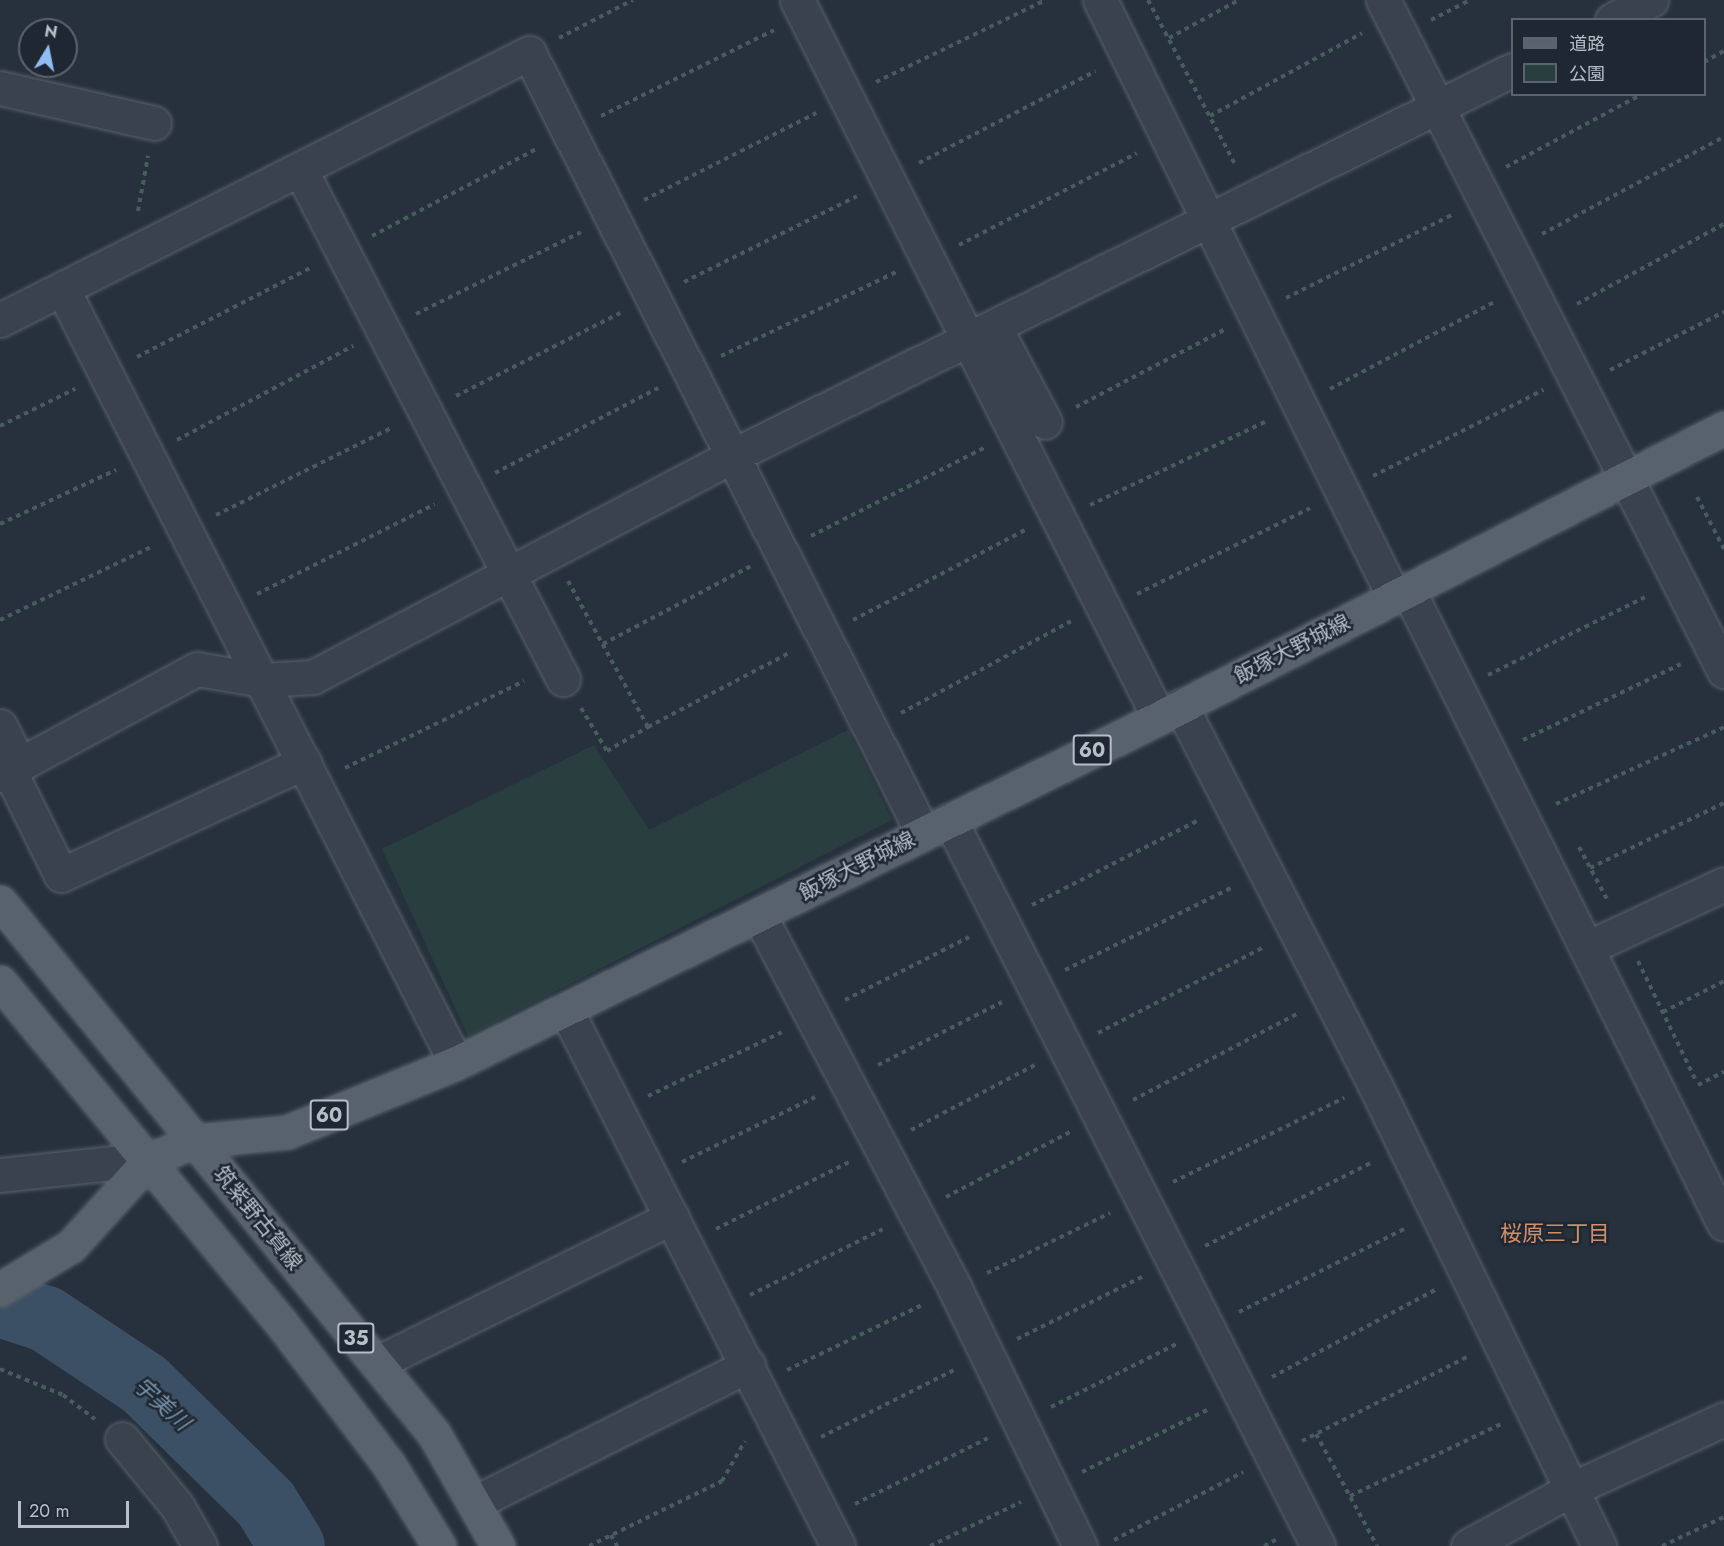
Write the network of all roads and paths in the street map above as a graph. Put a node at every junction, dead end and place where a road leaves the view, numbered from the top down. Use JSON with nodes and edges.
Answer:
{"nodes":[{"id":1,"x":633,"y":0,"type":"edge"},
{"id":2,"x":1046,"y":0,"type":"edge"},
{"id":3,"x":1100,"y":0,"type":"edge"},
{"id":4,"x":1149,"y":0,"type":"edge"},
{"id":5,"x":1239,"y":0,"type":"edge"},
{"id":6,"x":1470,"y":0,"type":"edge"},
{"id":7,"x":1651,"y":0,"type":"edge"},
{"id":8,"x":801,"y":8,"type":"edge"},
{"id":9,"x":1392,"y":18,"type":"edge"},
{"id":10,"x":1616,"y":18,"type":"edge"},
{"id":11,"x":1168,"y":38,"type":"junction"},
{"id":12,"x":1724,"y":51,"type":"edge"},
{"id":13,"x":529,"y":53,"type":"junction"},
{"id":14,"x":1127,"y":56,"type":"junction"},
{"id":15,"x":1706,"y":61,"type":"edge"},
{"id":16,"x":1511,"y":71,"type":"edge"},
{"id":17,"x":0,"y":88,"type":"edge"},
{"id":18,"x":849,"y":96,"type":"junction"},
{"id":19,"x":1639,"y":96,"type":"edge"},
{"id":20,"x":1439,"y":108,"type":"junction"},
{"id":21,"x":1210,"y":116,"type":"junction"},
{"id":22,"x":154,"y":123,"type":"joint"},
{"id":23,"x":569,"y":132,"type":"junction"},
{"id":24,"x":1167,"y":137,"type":"junction"},
{"id":25,"x":1724,"y":137,"type":"edge"},
{"id":26,"x":914,"y":166,"type":"dead end"},
{"id":27,"x":300,"y":169,"type":"junction"},
{"id":28,"x":1480,"y":190,"type":"junction"},
{"id":29,"x":1254,"y":200,"type":"junction"},
{"id":30,"x":612,"y":216,"type":"junction"},
{"id":31,"x":1208,"y":223,"type":"junction"},
{"id":32,"x":1724,"y":224,"type":"edge"},
{"id":33,"x":139,"y":251,"type":"junction"},
{"id":34,"x":343,"y":251,"type":"junction"},
{"id":35,"x":1511,"y":251,"type":"junction"},
{"id":36,"x":941,"y":252,"type":"junction"},
{"id":37,"x":1528,"y":285,"type":"junction"},
{"id":38,"x":63,"y":290,"type":"junction"},
{"id":39,"x":1724,"y":312,"type":"edge"},
{"id":40,"x":1254,"y":314,"type":"junction"},
{"id":41,"x":0,"y":320,"type":"edge"},
{"id":42,"x":1546,"y":320,"type":"junction"},
{"id":43,"x":383,"y":331,"type":"junction"},
{"id":44,"x":984,"y":336,"type":"junction"},
{"id":45,"x":692,"y":371,"type":"junction"},
{"id":46,"x":105,"y":374,"type":"junction"},
{"id":47,"x":1576,"y":381,"type":"junction"},
{"id":48,"x":1299,"y":405,"type":"junction"},
{"id":49,"x":0,"y":426,"type":"edge"},
{"id":50,"x":1030,"y":427,"type":"junction"},
{"id":51,"x":1724,"y":428,"type":"edge"},
{"id":52,"x":147,"y":455,"type":"junction"},
{"id":53,"x":734,"y":455,"type":"junction"},
{"id":54,"x":1625,"y":478,"type":"junction"},
{"id":55,"x":464,"y":489,"type":"junction"},
{"id":56,"x":1342,"y":492,"type":"junction"},
{"id":57,"x":1697,"y":497,"type":"dead end"},
{"id":58,"x":1075,"y":506,"type":"junction"},
{"id":59,"x":1092,"y":517,"type":"dead end"},
{"id":60,"x":0,"y":524,"type":"edge"},
{"id":61,"x":1724,"y":549,"type":"edge"},
{"id":62,"x":782,"y":550,"type":"junction"},
{"id":63,"x":552,"y":551,"type":"junction"},
{"id":64,"x":508,"y":574,"type":"junction"},
{"id":65,"x":1678,"y":581,"type":"junction"},
{"id":66,"x":1401,"y":593,"type":"junction"},
{"id":67,"x":1114,"y":596,"type":"junction"},
{"id":68,"x":226,"y":609,"type":"junction"},
{"id":69,"x":824,"y":635,"type":"junction"},
{"id":70,"x":603,"y":644,"type":"junction"},
{"id":71,"x":1718,"y":660,"type":"edge"},
{"id":72,"x":559,"y":672,"type":"junction"},
{"id":73,"x":1488,"y":675,"type":"dead end"},
{"id":74,"x":263,"y":680,"type":"junction"},
{"id":75,"x":1170,"y":712,"type":"junction"},
{"id":76,"x":0,"y":726,"type":"edge"},
{"id":77,"x":648,"y":727,"type":"junction"},
{"id":78,"x":1724,"y":727,"type":"edge"},
{"id":79,"x":872,"y":729,"type":"junction"},
{"id":80,"x":1522,"y":740,"type":"dead end"},
{"id":81,"x":9,"y":770,"type":"edge"},
{"id":82,"x":310,"y":772,"type":"junction"},
{"id":83,"x":1724,"y":803,"type":"edge"},
{"id":84,"x":1556,"y":804,"type":"dead end"},
{"id":85,"x":937,"y":827,"type":"junction"},
{"id":86,"x":1590,"y":868,"type":"dead end"},
{"id":87,"x":1724,"y":884,"type":"edge"},
{"id":88,"x":0,"y":902,"type":"edge"},
{"id":89,"x":759,"y":915,"type":"junction"},
{"id":90,"x":1624,"y":931,"type":"junction"},
{"id":91,"x":1587,"y":948,"type":"junction"},
{"id":92,"x":1724,"y":981,"type":"edge"},
{"id":93,"x":0,"y":982,"type":"edge"},
{"id":94,"x":566,"y":1010,"type":"junction"},
{"id":95,"x":1663,"y":1012,"type":"junction"},
{"id":96,"x":813,"y":1017,"type":"junction"},
{"id":97,"x":456,"y":1064,"type":"junction"},
{"id":98,"x":1724,"y":1072,"type":"edge"},
{"id":99,"x":846,"y":1081,"type":"junction"},
{"id":100,"x":1374,"y":1083,"type":"junction"},
{"id":101,"x":1698,"y":1085,"type":"junction"},
{"id":102,"x":1702,"y":1094,"type":"dead end"},
{"id":103,"x":617,"y":1111,"type":"junction"},
{"id":104,"x":196,"y":1141,"type":"junction"},
{"id":105,"x":880,"y":1146,"type":"junction"},
{"id":106,"x":1405,"y":1146,"type":"junction"},
{"id":107,"x":150,"y":1159,"type":"junction"},
{"id":108,"x":0,"y":1174,"type":"edge"},
{"id":109,"x":652,"y":1177,"type":"junction"},
{"id":110,"x":1144,"y":1196,"type":"junction"},
{"id":111,"x":1437,"y":1212,"type":"junction"},
{"id":112,"x":915,"y":1213,"type":"junction"},
{"id":113,"x":1724,"y":1224,"type":"edge"},
{"id":114,"x":679,"y":1230,"type":"junction"},
{"id":115,"x":1176,"y":1260,"type":"junction"},
{"id":116,"x":1467,"y":1273,"type":"junction"},
{"id":117,"x":0,"y":1289,"type":"edge"},
{"id":118,"x":955,"y":1289,"type":"junction"},
{"id":119,"x":720,"y":1310,"type":"junction"},
{"id":120,"x":1209,"y":1327,"type":"junction"},
{"id":121,"x":987,"y":1354,"type":"junction"},
{"id":122,"x":376,"y":1363,"type":"junction"},
{"id":123,"x":0,"y":1369,"type":"edge"},
{"id":124,"x":757,"y":1385,"type":"junction"},
{"id":125,"x":1242,"y":1393,"type":"junction"},
{"id":126,"x":1534,"y":1408,"type":"junction"},
{"id":127,"x":1724,"y":1419,"type":"edge"},
{"id":128,"x":1020,"y":1422,"type":"junction"},
{"id":129,"x":1316,"y":1434,"type":"dead end"},
{"id":130,"x":122,"y":1439,"type":"joint"},
{"id":131,"x":791,"y":1452,"type":"junction"},
{"id":132,"x":1051,"y":1487,"type":"junction"},
{"id":133,"x":1574,"y":1488,"type":"junction"},
{"id":134,"x":1350,"y":1496,"type":"junction"},
{"id":135,"x":474,"y":1503,"type":"junction"},
{"id":136,"x":1724,"y":1517,"type":"edge"},
{"id":137,"x":832,"y":1533,"type":"edge"},
{"id":138,"x":611,"y":1535,"type":"junction"},
{"id":139,"x":200,"y":1546,"type":"edge"},
{"id":140,"x":439,"y":1546,"type":"edge"},
{"id":141,"x":498,"y":1546,"type":"edge"},
{"id":142,"x":589,"y":1546,"type":"edge"},
{"id":143,"x":617,"y":1546,"type":"edge"},
{"id":144,"x":930,"y":1546,"type":"edge"},
{"id":145,"x":1080,"y":1546,"type":"edge"},
{"id":146,"x":1318,"y":1546,"type":"edge"},
{"id":147,"x":1377,"y":1546,"type":"edge"},
{"id":148,"x":1468,"y":1546,"type":"edge"},
{"id":149,"x":1599,"y":1546,"type":"edge"},
{"id":150,"x":1662,"y":1546,"type":"edge"}],
"edges":[{"from":1,"to":13,"type":"path"},
{"from":2,"to":18,"type":"path"},
{"from":3,"to":14,"type":"street"},
{"from":4,"to":11,"type":"path"},
{"from":5,"to":11,"type":"path"},
{"from":6,"to":9,"type":"path"},
{"from":7,"to":10,"type":"street"},
{"from":8,"to":18,"type":"street"},
{"from":8,"to":23,"type":"path"},
{"from":9,"to":20,"type":"street"},
{"from":9,"to":21,"type":"path"},
{"from":11,"to":21,"type":"path"},
{"from":12,"to":15,"type":"path"},
{"from":13,"to":23,"type":"street"},
{"from":13,"to":27,"type":"street"},
{"from":14,"to":24,"type":"street"},
{"from":14,"to":26,"type":"path"},
{"from":16,"to":20,"type":"street"},
{"from":17,"to":22,"type":"street"},
{"from":18,"to":30,"type":"path"},
{"from":18,"to":36,"type":"street"},
{"from":19,"to":28,"type":"path"},
{"from":20,"to":28,"type":"street"},
{"from":20,"to":29,"type":"street"},
{"from":21,"to":29,"type":"path"},
{"from":22,"to":33,"type":"path"},
{"from":23,"to":30,"type":"street"},
{"from":23,"to":34,"type":"path"},
{"from":24,"to":31,"type":"street"},
{"from":24,"to":36,"type":"path"},
{"from":25,"to":35,"type":"path"},
{"from":27,"to":33,"type":"street"},
{"from":27,"to":34,"type":"street"},
{"from":28,"to":35,"type":"street"},
{"from":28,"to":40,"type":"path"},
{"from":29,"to":31,"type":"street"},
{"from":30,"to":43,"type":"path"},
{"from":30,"to":45,"type":"street"},
{"from":31,"to":40,"type":"street"},
{"from":31,"to":44,"type":"street"},
{"from":32,"to":42,"type":"path"},
{"from":33,"to":38,"type":"street"},
{"from":34,"to":43,"type":"street"},
{"from":34,"to":46,"type":"path"},
{"from":35,"to":37,"type":"street"},
{"from":36,"to":44,"type":"street"},
{"from":36,"to":45,"type":"path"},
{"from":37,"to":42,"type":"street"},
{"from":37,"to":48,"type":"path"},
{"from":38,"to":41,"type":"street"},
{"from":38,"to":46,"type":"street"},
{"from":39,"to":47,"type":"path"},
{"from":40,"to":48,"type":"street"},
{"from":40,"to":50,"type":"path"},
{"from":42,"to":47,"type":"street"},
{"from":43,"to":52,"type":"path"},
{"from":43,"to":55,"type":"street"},
{"from":44,"to":50,"type":"street"},
{"from":44,"to":53,"type":"street"},
{"from":45,"to":53,"type":"street"},
{"from":45,"to":55,"type":"path"},
{"from":46,"to":49,"type":"path"},
{"from":46,"to":52,"type":"street"},
{"from":47,"to":54,"type":"street"},
{"from":47,"to":56,"type":"path"},
{"from":48,"to":56,"type":"street"},
{"from":48,"to":58,"type":"path"},
{"from":50,"to":58,"type":"street"},
{"from":50,"to":62,"type":"path"},
{"from":51,"to":54,"type":"main road","name":"飯塚大野城線","number":"60"},
{"from":52,"to":60,"type":"path"},
{"from":52,"to":68,"type":"street"},
{"from":53,"to":62,"type":"street"},
{"from":53,"to":63,"type":"street"},
{"from":54,"to":65,"type":"street"},
{"from":54,"to":66,"type":"main road","name":"飯塚大野城線","number":"60"},
{"from":55,"to":64,"type":"street"},
{"from":55,"to":68,"type":"path"},
{"from":56,"to":66,"type":"street"},
{"from":56,"to":67,"type":"path"},
{"from":57,"to":61,"type":"path"},
{"from":58,"to":59,"type":"path"},
{"from":58,"to":67,"type":"street"},
{"from":58,"to":69,"type":"path"},
{"from":62,"to":69,"type":"street"},
{"from":62,"to":70,"type":"path"},
{"from":63,"to":64,"type":"street"},
{"from":63,"to":70,"type":"path"},
{"from":64,"to":72,"type":"street"},
{"from":64,"to":74,"type":"street"},
{"from":65,"to":71,"type":"street"},
{"from":65,"to":73,"type":"path"},
{"from":66,"to":75,"type":"main road","name":"飯塚大野城線","number":"60"},
{"from":66,"to":91,"type":"street"},
{"from":67,"to":75,"type":"street"},
{"from":67,"to":79,"type":"path"},
{"from":68,"to":74,"type":"street"},
{"from":69,"to":77,"type":"path"},
{"from":69,"to":79,"type":"street"},
{"from":70,"to":77,"type":"path"},
{"from":71,"to":80,"type":"path"},
{"from":72,"to":77,"type":"path"},
{"from":72,"to":82,"type":"path"},
{"from":74,"to":81,"type":"street"},
{"from":74,"to":82,"type":"street"},
{"from":75,"to":85,"type":"main road","name":"飯塚大野城線","number":"60"},
{"from":75,"to":100,"type":"street"},
{"from":76,"to":81,"type":"street"},
{"from":78,"to":84,"type":"path"},
{"from":79,"to":85,"type":"street"},
{"from":81,"to":82,"type":"street"},
{"from":82,"to":97,"type":"street"},
{"from":83,"to":86,"type":"path"},
{"from":85,"to":89,"type":"main road","name":"飯塚大野城線","number":"60"},
{"from":85,"to":110,"type":"street"},
{"from":87,"to":90,"type":"street"},
{"from":88,"to":104,"type":"main road","name":"筑紫野古賀線","number":"35"},
{"from":89,"to":94,"type":"main road","name":"飯塚大野城線","number":"60"},
{"from":89,"to":96,"type":"street"},
{"from":90,"to":91,"type":"street"},
{"from":90,"to":95,"type":"path"},
{"from":91,"to":113,"type":"street"},
{"from":92,"to":95,"type":"path"},
{"from":93,"to":107,"type":"main road","number":"35"},
{"from":94,"to":97,"type":"main road","name":"飯塚大野城線","number":"60"},
{"from":94,"to":103,"type":"street"},
{"from":95,"to":101,"type":"path"},
{"from":96,"to":99,"type":"street"},
{"from":96,"to":103,"type":"path"},
{"from":97,"to":104,"type":"main road","name":"飯塚大野城線","number":"60"},
{"from":98,"to":101,"type":"path"},
{"from":99,"to":105,"type":"street"},
{"from":99,"to":109,"type":"path"},
{"from":100,"to":106,"type":"street"},
{"from":100,"to":110,"type":"path"},
{"from":101,"to":102,"type":"path"},
{"from":103,"to":109,"type":"street"},
{"from":104,"to":107,"type":"main road","name":"飯塚大野城線","number":"60"},
{"from":104,"to":122,"type":"main road","name":"筑紫野古賀線","number":"35"},
{"from":105,"to":112,"type":"street"},
{"from":105,"to":114,"type":"path"},
{"from":106,"to":111,"type":"street"},
{"from":106,"to":115,"type":"path"},
{"from":107,"to":108,"type":"street"},
{"from":107,"to":117,"type":"main road","name":"飯塚大野城線","number":"60"},
{"from":107,"to":140,"type":"main road","number":"35"},
{"from":109,"to":114,"type":"street"},
{"from":110,"to":115,"type":"street"},
{"from":110,"to":118,"type":"path"},
{"from":111,"to":116,"type":"street"},
{"from":111,"to":120,"type":"path"},
{"from":112,"to":118,"type":"street"},
{"from":112,"to":119,"type":"path"},
{"from":114,"to":119,"type":"street"},
{"from":114,"to":122,"type":"street"},
{"from":115,"to":120,"type":"street"},
{"from":115,"to":121,"type":"path"},
{"from":116,"to":125,"type":"path"},
{"from":116,"to":126,"type":"street"},
{"from":118,"to":121,"type":"street"},
{"from":118,"to":124,"type":"path"},
{"from":119,"to":124,"type":"street"},
{"from":120,"to":125,"type":"street"},
{"from":120,"to":128,"type":"path"},
{"from":121,"to":128,"type":"street"},
{"from":121,"to":131,"type":"path"},
{"from":122,"to":135,"type":"main road","name":"筑紫野古賀線","number":"35"},
{"from":123,"to":130,"type":"path"},
{"from":124,"to":131,"type":"street"},
{"from":124,"to":135,"type":"street"},
{"from":124,"to":138,"type":"path"},
{"from":125,"to":132,"type":"path"},
{"from":125,"to":146,"type":"street"},
{"from":126,"to":133,"type":"street"},
{"from":126,"to":134,"type":"path"},
{"from":127,"to":133,"type":"street"},
{"from":128,"to":132,"type":"street"},
{"from":128,"to":137,"type":"path"},
{"from":129,"to":134,"type":"path"},
{"from":130,"to":139,"type":"street"},
{"from":131,"to":137,"type":"street"},
{"from":132,"to":144,"type":"path"},
{"from":132,"to":145,"type":"street"},
{"from":133,"to":148,"type":"street"},
{"from":133,"to":149,"type":"street"},
{"from":134,"to":147,"type":"path"},
{"from":135,"to":141,"type":"main road","name":"筑紫野古賀線","number":"35"},
{"from":136,"to":150,"type":"path"},
{"from":138,"to":142,"type":"path"},
{"from":138,"to":143,"type":"path"}]}
